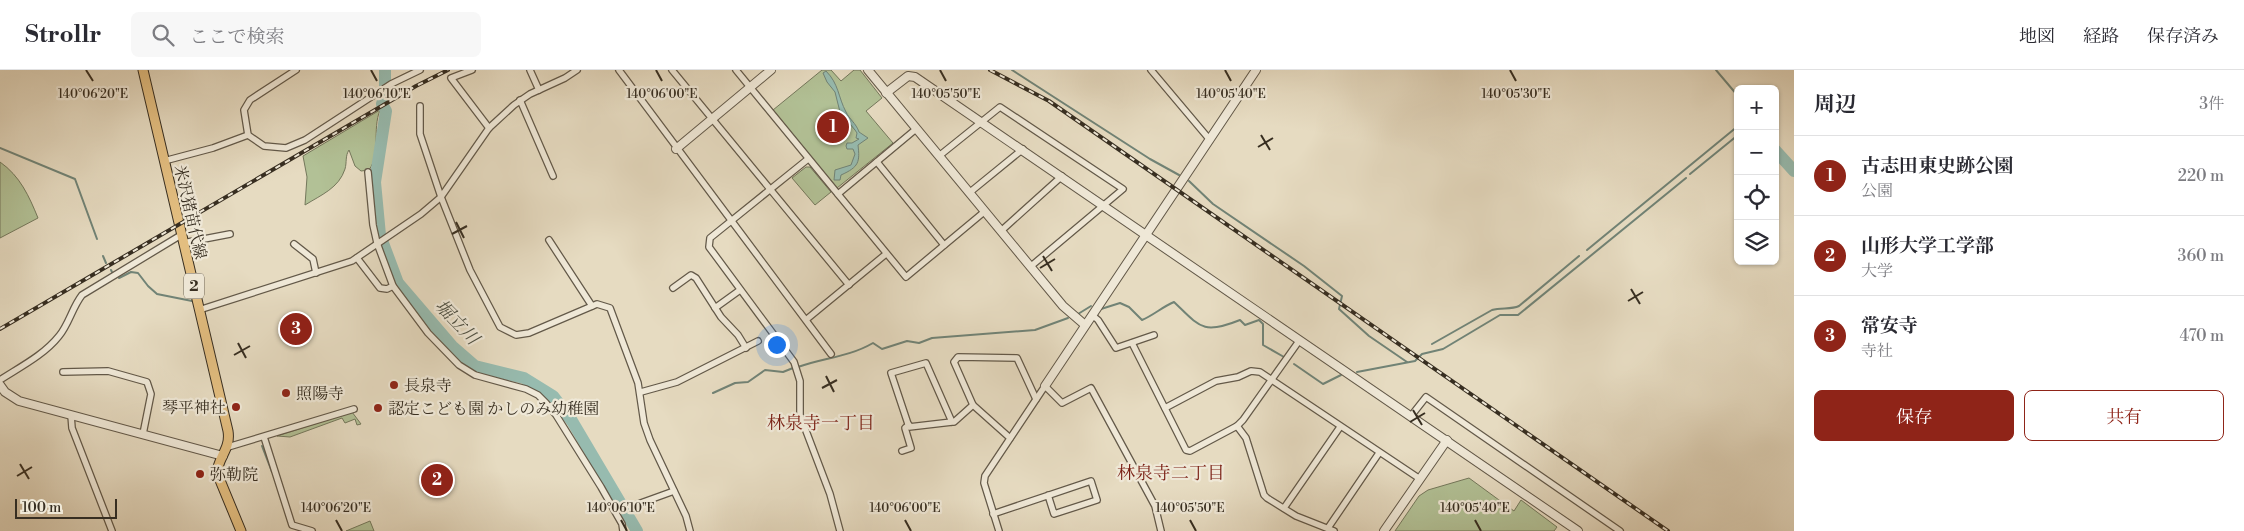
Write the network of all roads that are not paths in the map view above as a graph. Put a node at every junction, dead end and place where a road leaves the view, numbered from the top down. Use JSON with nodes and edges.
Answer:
{"nodes":[{"id":1,"x":143,"y":70,"type":"edge"},
{"id":2,"x":296,"y":70,"type":"edge"},
{"id":3,"x":420,"y":70,"type":"edge"},
{"id":4,"x":472,"y":70,"type":"edge"},
{"id":5,"x":530,"y":70,"type":"edge"},
{"id":6,"x":577,"y":70,"type":"edge"},
{"id":7,"x":619,"y":70,"type":"edge"},
{"id":8,"x":672,"y":70,"type":"edge"},
{"id":9,"x":736,"y":70,"type":"edge"},
{"id":10,"x":772,"y":70,"type":"edge"},
{"id":11,"x":868,"y":70,"type":"edge"},
{"id":12,"x":1151,"y":70,"type":"edge"},
{"id":13,"x":1256,"y":70,"type":"edge"},
{"id":14,"x":750,"y":87,"type":"junction"},
{"id":15,"x":539,"y":90,"type":"junction"},
{"id":16,"x":886,"y":93,"type":"junction"},
{"id":17,"x":520,"y":100,"type":"junction"},
{"id":18,"x":420,"y":106,"type":"dead end"},
{"id":19,"x":712,"y":119,"type":"junction"},
{"id":20,"x":981,"y":121,"type":"junction"},
{"id":21,"x":490,"y":128,"type":"junction"},
{"id":22,"x":916,"y":129,"type":"junction"},
{"id":23,"x":248,"y":135,"type":"junction"},
{"id":24,"x":1210,"y":140,"type":"junction"},
{"id":25,"x":676,"y":149,"type":"junction"},
{"id":26,"x":1023,"y":149,"type":"junction"},
{"id":27,"x":938,"y":156,"type":"junction"},
{"id":28,"x":808,"y":159,"type":"junction"},
{"id":29,"x":164,"y":161,"type":"junction"},
{"id":30,"x":877,"y":162,"type":"junction"},
{"id":31,"x":368,"y":172,"type":"dead end"},
{"id":32,"x":553,"y":176,"type":"dead end"},
{"id":33,"x":1062,"y":176,"type":"junction"},
{"id":34,"x":771,"y":189,"type":"junction"},
{"id":35,"x":969,"y":193,"type":"junction"},
{"id":36,"x":838,"y":194,"type":"junction"},
{"id":37,"x":441,"y":197,"type":"junction"},
{"id":38,"x":1104,"y":205,"type":"junction"},
{"id":39,"x":984,"y":212,"type":"junction"},
{"id":40,"x":731,"y":222,"type":"junction"},
{"id":41,"x":1001,"y":231,"type":"junction"},
{"id":42,"x":230,"y":234,"type":"dead end"},
{"id":43,"x":1147,"y":234,"type":"junction"},
{"id":44,"x":182,"y":239,"type":"junction"},
{"id":45,"x":549,"y":240,"type":"dead end"},
{"id":46,"x":378,"y":242,"type":"junction"},
{"id":47,"x":294,"y":244,"type":"dead end"},
{"id":48,"x":944,"y":245,"type":"junction"},
{"id":49,"x":886,"y":254,"type":"junction"},
{"id":50,"x":357,"y":258,"type":"junction"},
{"id":51,"x":1030,"y":267,"type":"junction"},
{"id":52,"x":316,"y":272,"type":"junction"},
{"id":53,"x":849,"y":285,"type":"junction"},
{"id":54,"x":393,"y":286,"type":"junction"},
{"id":55,"x":673,"y":288,"type":"dead end"},
{"id":56,"x":740,"y":290,"type":"junction"},
{"id":57,"x":592,"y":306,"type":"junction"},
{"id":58,"x":716,"y":308,"type":"junction"},
{"id":59,"x":199,"y":310,"type":"junction"},
{"id":60,"x":1092,"y":315,"type":"junction"},
{"id":61,"x":807,"y":319,"type":"junction"},
{"id":62,"x":1085,"y":325,"type":"junction"},
{"id":63,"x":1154,"y":335,"type":"dead end"},
{"id":64,"x":758,"y":341,"type":"dead end"},
{"id":65,"x":1299,"y":341,"type":"junction"},
{"id":66,"x":1132,"y":343,"type":"junction"},
{"id":67,"x":746,"y":348,"type":"junction"},
{"id":68,"x":831,"y":354,"type":"dead end"},
{"id":69,"x":63,"y":372,"type":"dead end"},
{"id":70,"x":0,"y":380,"type":"edge"},
{"id":71,"x":1272,"y":380,"type":"junction"},
{"id":72,"x":0,"y":385,"type":"edge"},
{"id":73,"x":1045,"y":386,"type":"junction"},
{"id":74,"x":641,"y":392,"type":"junction"},
{"id":75,"x":1036,"y":399,"type":"junction"},
{"id":76,"x":973,"y":406,"type":"junction"},
{"id":77,"x":1165,"y":408,"type":"junction"},
{"id":78,"x":354,"y":409,"type":"dead end"},
{"id":79,"x":71,"y":415,"type":"junction"},
{"id":80,"x":1411,"y":416,"type":"junction"},
{"id":81,"x":952,"y":422,"type":"junction"},
{"id":82,"x":909,"y":425,"type":"junction"},
{"id":83,"x":1237,"y":426,"type":"junction"},
{"id":84,"x":1340,"y":427,"type":"junction"},
{"id":85,"x":143,"y":434,"type":"junction"},
{"id":86,"x":264,"y":437,"type":"junction"},
{"id":87,"x":1010,"y":438,"type":"junction"},
{"id":88,"x":1447,"y":440,"type":"junction"},
{"id":89,"x":228,"y":447,"type":"junction"},
{"id":90,"x":902,"y":451,"type":"dead end"},
{"id":91,"x":1379,"y":453,"type":"junction"},
{"id":92,"x":223,"y":456,"type":"junction"},
{"id":93,"x":1420,"y":479,"type":"junction"},
{"id":94,"x":674,"y":491,"type":"junction"},
{"id":95,"x":1048,"y":495,"type":"junction"},
{"id":96,"x":638,"y":504,"type":"dead end"},
{"id":97,"x":1284,"y":508,"type":"junction"},
{"id":98,"x":993,"y":514,"type":"junction"},
{"id":99,"x":1331,"y":530,"type":"edge"},
{"id":100,"x":112,"y":531,"type":"edge"},
{"id":101,"x":241,"y":531,"type":"edge"},
{"id":102,"x":312,"y":531,"type":"edge"},
{"id":103,"x":622,"y":531,"type":"edge"},
{"id":104,"x":690,"y":531,"type":"edge"},
{"id":105,"x":840,"y":531,"type":"edge"},
{"id":106,"x":998,"y":531,"type":"edge"},
{"id":107,"x":1161,"y":531,"type":"edge"},
{"id":108,"x":1384,"y":531,"type":"edge"},
{"id":109,"x":1578,"y":531,"type":"edge"},
{"id":110,"x":1620,"y":531,"type":"edge"}],
"edges":[{"from":1,"to":29,"type":"main road","name":"米沢猪苗代線","number":"2"},
{"from":2,"to":23,"type":"street"},
{"from":3,"to":23,"type":"street"},
{"from":4,"to":21,"type":"street"},
{"from":5,"to":15,"type":"street"},
{"from":6,"to":15,"type":"street"},
{"from":7,"to":25,"type":"street"},
{"from":8,"to":19,"type":"street"},
{"from":9,"to":14,"type":"street"},
{"from":10,"to":14,"type":"street"},
{"from":11,"to":16,"type":"street"},
{"from":12,"to":24,"type":"street"},
{"from":13,"to":24,"type":"street"},
{"from":14,"to":19,"type":"street"},
{"from":14,"to":28,"type":"street"},
{"from":15,"to":17,"type":"street"},
{"from":16,"to":20,"type":"street"},
{"from":16,"to":22,"type":"street"},
{"from":17,"to":21,"type":"street"},
{"from":17,"to":32,"type":"street"},
{"from":18,"to":37,"type":"street"},
{"from":19,"to":25,"type":"street"},
{"from":19,"to":34,"type":"street"},
{"from":20,"to":26,"type":"street"},
{"from":20,"to":27,"type":"street"},
{"from":20,"to":38,"type":"street"},
{"from":21,"to":37,"type":"street"},
{"from":22,"to":27,"type":"street"},
{"from":22,"to":30,"type":"street"},
{"from":23,"to":29,"type":"street"},
{"from":24,"to":43,"type":"street"},
{"from":25,"to":40,"type":"street"},
{"from":26,"to":33,"type":"street"},
{"from":26,"to":35,"type":"street"},
{"from":27,"to":35,"type":"street"},
{"from":28,"to":34,"type":"street"},
{"from":28,"to":36,"type":"street"},
{"from":29,"to":44,"type":"main road","name":"米沢猪苗代線","number":"2"},
{"from":30,"to":36,"type":"street"},
{"from":30,"to":48,"type":"street"},
{"from":31,"to":46,"type":"street"},
{"from":33,"to":38,"type":"street"},
{"from":33,"to":41,"type":"street"},
{"from":34,"to":40,"type":"street"},
{"from":34,"to":53,"type":"street"},
{"from":35,"to":39,"type":"street"},
{"from":36,"to":49,"type":"street"},
{"from":37,"to":46,"type":"street"},
{"from":37,"to":57,"type":"street"},
{"from":38,"to":43,"type":"street"},
{"from":38,"to":51,"type":"street"},
{"from":39,"to":41,"type":"street"},
{"from":39,"to":48,"type":"street"},
{"from":40,"to":56,"type":"street"},
{"from":40,"to":61,"type":"street"},
{"from":41,"to":51,"type":"street"},
{"from":42,"to":44,"type":"street"},
{"from":43,"to":60,"type":"street"},
{"from":43,"to":65,"type":"street"},
{"from":44,"to":59,"type":"main road","name":"米沢猪苗代線","number":"2"},
{"from":44,"to":70,"type":"street"},
{"from":45,"to":57,"type":"street"},
{"from":46,"to":50,"type":"street"},
{"from":46,"to":54,"type":"street"},
{"from":47,"to":52,"type":"street"},
{"from":48,"to":49,"type":"street"},
{"from":49,"to":53,"type":"street"},
{"from":50,"to":52,"type":"street"},
{"from":50,"to":54,"type":"street"},
{"from":51,"to":62,"type":"street"},
{"from":52,"to":59,"type":"street"},
{"from":53,"to":61,"type":"street"},
{"from":54,"to":103,"type":"street"},
{"from":55,"to":58,"type":"street"},
{"from":56,"to":58,"type":"street"},
{"from":56,"to":105,"type":"street"},
{"from":57,"to":74,"type":"street"},
{"from":58,"to":67,"type":"street"},
{"from":59,"to":89,"type":"main road","name":"米沢猪苗代線","number":"2"},
{"from":60,"to":62,"type":"street"},
{"from":60,"to":66,"type":"street"},
{"from":61,"to":68,"type":"street"},
{"from":62,"to":73,"type":"street"},
{"from":63,"to":66,"type":"street"},
{"from":64,"to":67,"type":"street"},
{"from":65,"to":71,"type":"street"},
{"from":65,"to":80,"type":"street"},
{"from":66,"to":77,"type":"street"},
{"from":67,"to":74,"type":"street"},
{"from":69,"to":85,"type":"street"},
{"from":71,"to":77,"type":"street"},
{"from":71,"to":83,"type":"street"},
{"from":71,"to":84,"type":"street"},
{"from":72,"to":79,"type":"street"},
{"from":73,"to":75,"type":"street"},
{"from":73,"to":107,"type":"street"},
{"from":74,"to":94,"type":"street"},
{"from":75,"to":76,"type":"street"},
{"from":75,"to":87,"type":"street"},
{"from":76,"to":81,"type":"street"},
{"from":76,"to":87,"type":"street"},
{"from":77,"to":83,"type":"street"},
{"from":78,"to":86,"type":"street"},
{"from":79,"to":85,"type":"street"},
{"from":79,"to":100,"type":"street"},
{"from":80,"to":88,"type":"street"},
{"from":80,"to":110,"type":"street"},
{"from":81,"to":82,"type":"street"},
{"from":81,"to":82,"type":"street"},
{"from":82,"to":90,"type":"street"},
{"from":83,"to":97,"type":"street"},
{"from":84,"to":91,"type":"street"},
{"from":84,"to":97,"type":"street"},
{"from":85,"to":92,"type":"street"},
{"from":86,"to":89,"type":"street"},
{"from":86,"to":102,"type":"street"},
{"from":87,"to":98,"type":"street"},
{"from":88,"to":93,"type":"street"},
{"from":88,"to":109,"type":"street"},
{"from":89,"to":92,"type":"main road"},
{"from":91,"to":93,"type":"street"},
{"from":91,"to":99,"type":"street"},
{"from":92,"to":101,"type":"main road"},
{"from":93,"to":108,"type":"street"},
{"from":94,"to":96,"type":"street"},
{"from":94,"to":104,"type":"street"},
{"from":95,"to":95,"type":"street"},
{"from":95,"to":98,"type":"street"},
{"from":97,"to":99,"type":"street"},
{"from":98,"to":106,"type":"street"}]}
